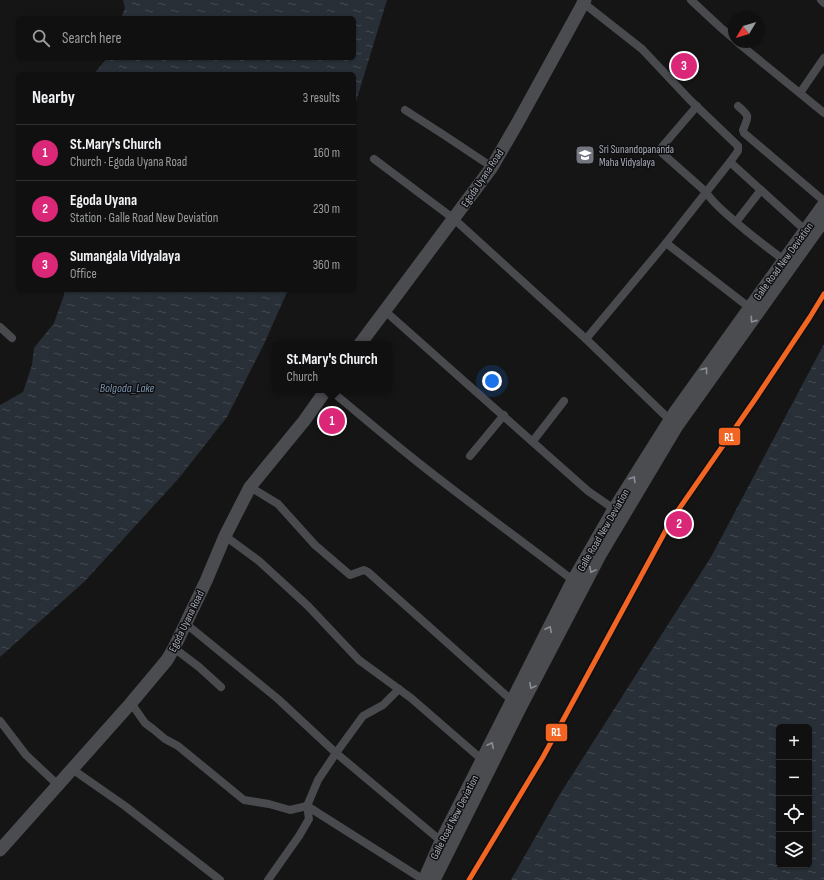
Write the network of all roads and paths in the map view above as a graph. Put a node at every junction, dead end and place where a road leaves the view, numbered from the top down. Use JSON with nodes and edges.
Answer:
{"nodes":[{"id":1,"x":691,"y":0,"type":"edge"},
{"id":2,"x":821,"y":0,"type":"edge"},
{"id":3,"x":582,"y":1,"type":"edge"},
{"id":4,"x":824,"y":3,"type":"edge"},
{"id":5,"x":728,"y":34,"type":"edge"},
{"id":6,"x":744,"y":48,"type":"edge"},
{"id":7,"x":824,"y":58,"type":"edge"},
{"id":8,"x":800,"y":93,"type":"junction"},
{"id":9,"x":697,"y":106,"type":"junction"},
{"id":10,"x":738,"y":106,"type":"dead end"},
{"id":11,"x":405,"y":110,"type":"dead end"},
{"id":12,"x":824,"y":113,"type":"edge"},
{"id":13,"x":374,"y":159,"type":"dead end"},
{"id":14,"x":730,"y":162,"type":"junction"},
{"id":15,"x":492,"y":167,"type":"junction"},
{"id":16,"x":761,"y":190,"type":"junction"},
{"id":17,"x":706,"y":192,"type":"junction"},
{"id":18,"x":824,"y":203,"type":"edge"},
{"id":19,"x":454,"y":219,"type":"junction"},
{"id":20,"x":824,"y":220,"type":"edge"},
{"id":21,"x":736,"y":222,"type":"junction"},
{"id":22,"x":806,"y":230,"type":"junction"},
{"id":23,"x":666,"y":242,"type":"junction"},
{"id":24,"x":784,"y":260,"type":"junction"},
{"id":25,"x":750,"y":308,"type":"junction"},
{"id":26,"x":385,"y":311,"type":"junction"},
{"id":27,"x":0,"y":327,"type":"edge"},
{"id":28,"x":12,"y":338,"type":"dead end"},
{"id":29,"x":586,"y":338,"type":"junction"},
{"id":30,"x":362,"y":341,"type":"edge"},
{"id":31,"x":324,"y":393,"type":"edge"},
{"id":32,"x":334,"y":393,"type":"edge"},
{"id":33,"x":564,"y":401,"type":"dead end"},
{"id":34,"x":504,"y":415,"type":"junction"},
{"id":35,"x":674,"y":423,"type":"junction"},
{"id":36,"x":533,"y":441,"type":"junction"},
{"id":37,"x":470,"y":456,"type":"dead end"},
{"id":38,"x":250,"y":487,"type":"junction"},
{"id":39,"x":614,"y":508,"type":"junction"},
{"id":40,"x":225,"y":536,"type":"junction"},
{"id":41,"x":572,"y":582,"type":"junction"},
{"id":42,"x":185,"y":623,"type":"junction"},
{"id":43,"x":174,"y":648,"type":"junction"},
{"id":44,"x":221,"y":687,"type":"dead end"},
{"id":45,"x":399,"y":689,"type":"junction"},
{"id":46,"x":131,"y":703,"type":"junction"},
{"id":47,"x":517,"y":703,"type":"junction"},
{"id":48,"x":0,"y":721,"type":"edge"},
{"id":49,"x":336,"y":753,"type":"junction"},
{"id":50,"x":482,"y":762,"type":"junction"},
{"id":51,"x":72,"y":769,"type":"junction"},
{"id":52,"x":58,"y":785,"type":"junction"},
{"id":53,"x":307,"y":806,"type":"junction"},
{"id":54,"x":441,"y":841,"type":"junction"},
{"id":55,"x":0,"y":850,"type":"edge"},
{"id":56,"x":216,"y":879,"type":"edge"},
{"id":57,"x":268,"y":880,"type":"edge"},
{"id":58,"x":423,"y":880,"type":"edge"},
{"id":59,"x":434,"y":880,"type":"edge"}],
"edges":[{"from":1,"to":5,"type":"street"},
{"from":2,"to":4,"type":"street"},
{"from":3,"to":9,"type":"street"},
{"from":3,"to":15,"type":"main road","name":"Egoda Uyana Road"},
{"from":6,"to":8,"type":"street"},
{"from":7,"to":8,"type":"street"},
{"from":8,"to":12,"type":"street"},
{"from":9,"to":14,"type":"street"},
{"from":9,"to":17,"type":"street"},
{"from":10,"to":18,"type":"street"},
{"from":11,"to":15,"type":"street"},
{"from":13,"to":19,"type":"street"},
{"from":14,"to":16,"type":"street"},
{"from":14,"to":17,"type":"street"},
{"from":15,"to":19,"type":"main road","name":"Egoda Uyana Road"},
{"from":16,"to":21,"type":"street"},
{"from":16,"to":22,"type":"street"},
{"from":17,"to":21,"type":"street"},
{"from":17,"to":23,"type":"street"},
{"from":18,"to":22,"type":"main road","name":"Galle Road New Deviation"},
{"from":19,"to":26,"type":"main road","name":"Egoda Uyana Road"},
{"from":19,"to":29,"type":"street"},
{"from":20,"to":35,"type":"main road","name":"Galle Road New Deviation","one_way":true},
{"from":21,"to":24,"type":"street"},
{"from":22,"to":24,"type":"main road","name":"Galle Road New Deviation"},
{"from":23,"to":25,"type":"street"},
{"from":23,"to":29,"type":"street"},
{"from":24,"to":25,"type":"main road","name":"Galle Road New Deviation"},
{"from":35,"to":25,"type":"main road","name":"Galle Road New Deviation","one_way":true},
{"from":26,"to":30,"type":"main road","name":"Egoda Uyana Road"},
{"from":26,"to":34,"type":"street"},
{"from":27,"to":28,"type":"street"},
{"from":29,"to":35,"type":"street"},
{"from":31,"to":38,"type":"main road","name":"Egoda Uyana Road"},
{"from":32,"to":41,"type":"street"},
{"from":33,"to":36,"type":"street"},
{"from":34,"to":36,"type":"street"},
{"from":34,"to":37,"type":"street"},
{"from":39,"to":35,"type":"main road","name":"Galle Road New Deviation","one_way":true},
{"from":35,"to":47,"type":"main road","name":"Galle Road New Deviation","one_way":true},
{"from":36,"to":39,"type":"street"},
{"from":38,"to":40,"type":"main road","name":"Egoda Uyana Road"},
{"from":38,"to":47,"type":"street"},
{"from":39,"to":41,"type":"main road","name":"Galle Road New Deviation"},
{"from":40,"to":42,"type":"main road","name":"Egoda Uyana Road"},
{"from":40,"to":45,"type":"street"},
{"from":47,"to":41,"type":"main road","name":"Galle Road New Deviation","one_way":true},
{"from":42,"to":43,"type":"main road","name":"Egoda Uyana Road"},
{"from":42,"to":49,"type":"street"},
{"from":43,"to":44,"type":"street"},
{"from":43,"to":46,"type":"main road","name":"Egoda Uyana Road"},
{"from":45,"to":49,"type":"street"},
{"from":45,"to":50,"type":"street"},
{"from":46,"to":51,"type":"main road","name":"Egoda Uyana Road"},
{"from":46,"to":53,"type":"street"},
{"from":50,"to":47,"type":"main road","name":"Galle Road New Deviation","one_way":true},
{"from":47,"to":59,"type":"main road","name":"Galle Road New Deviation"},
{"from":48,"to":52,"type":"street"},
{"from":49,"to":53,"type":"street"},
{"from":49,"to":54,"type":"street"},
{"from":50,"to":54,"type":"main road","name":"Galle Road New Deviation"},
{"from":51,"to":52,"type":"main road","name":"Egoda Uyana Road"},
{"from":51,"to":56,"type":"street"},
{"from":52,"to":55,"type":"main road","name":"Egoda Uyana Road"},
{"from":53,"to":57,"type":"street"},
{"from":53,"to":58,"type":"street"},
{"from":54,"to":58,"type":"main road","name":"Galle Road New Deviation"}]}
